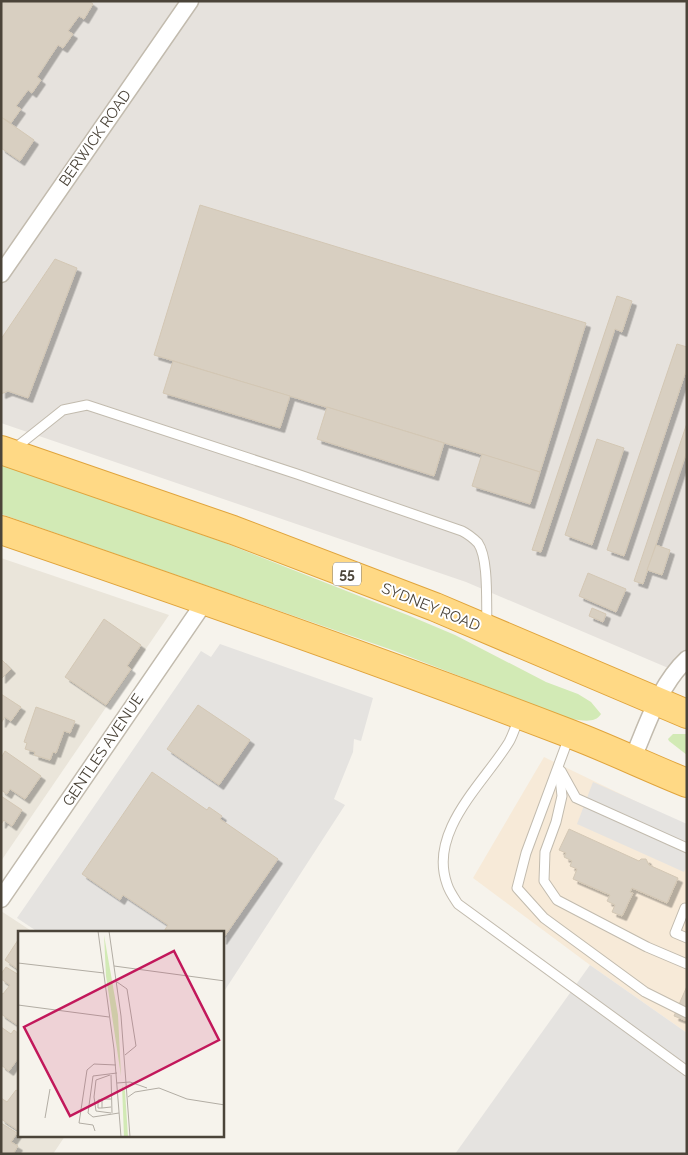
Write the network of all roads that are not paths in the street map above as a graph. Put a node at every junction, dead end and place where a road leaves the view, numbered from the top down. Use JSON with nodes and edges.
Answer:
{"nodes":[{"id":1,"x":190,"y":1,"type":"edge"},
{"id":2,"x":1,"y":274,"type":"edge"},
{"id":3,"x":6,"y":451,"type":"edge"},
{"id":4,"x":1,"y":530,"type":"edge"},
{"id":5,"x":206,"y":600,"type":"junction"},
{"id":6,"x":487,"y":629,"type":"junction"},
{"id":7,"x":687,"y":659,"type":"edge"},
{"id":8,"x":658,"y":702,"type":"junction"},
{"id":9,"x":687,"y":714,"type":"edge"},
{"id":10,"x":520,"y":715,"type":"junction"},
{"id":11,"x":570,"y":734,"type":"junction"},
{"id":12,"x":632,"y":760,"type":"junction"},
{"id":13,"x":559,"y":767,"type":"junction"},
{"id":14,"x":687,"y":783,"type":"edge"},
{"id":15,"x":687,"y":848,"type":"edge"},
{"id":16,"x":1,"y":900,"type":"edge"},
{"id":17,"x":686,"y":907,"type":"edge"},
{"id":18,"x":687,"y":938,"type":"edge"},
{"id":19,"x":687,"y":964,"type":"edge"},
{"id":20,"x":687,"y":1013,"type":"edge"},
{"id":21,"x":687,"y":1071,"type":"edge"}],
"edges":[{"from":1,"to":2,"type":"street","name":"BERWICK ROAD"},
{"from":3,"to":6,"type":"highway","name":"SYDNEY ROAD","number":"55"},
{"from":3,"to":6,"type":"lane"},
{"from":4,"to":5,"type":"highway"},
{"from":5,"to":10,"type":"highway"},
{"from":5,"to":16,"type":"street","name":"GENTLES AVENUE"},
{"from":6,"to":8,"type":"highway","name":"SYDNEY ROAD","number":"55"},
{"from":7,"to":8,"type":"street"},
{"from":8,"to":9,"type":"highway","name":"SYDNEY ROAD","number":"55"},
{"from":8,"to":12,"type":"street"},
{"from":10,"to":11,"type":"highway"},
{"from":10,"to":21,"type":"lane"},
{"from":11,"to":12,"type":"highway"},
{"from":11,"to":13,"type":"lane"},
{"from":12,"to":14,"type":"highway"},
{"from":13,"to":15,"type":"lane"},
{"from":13,"to":19,"type":"lane"},
{"from":13,"to":20,"type":"lane"},
{"from":17,"to":18,"type":"lane"}]}
